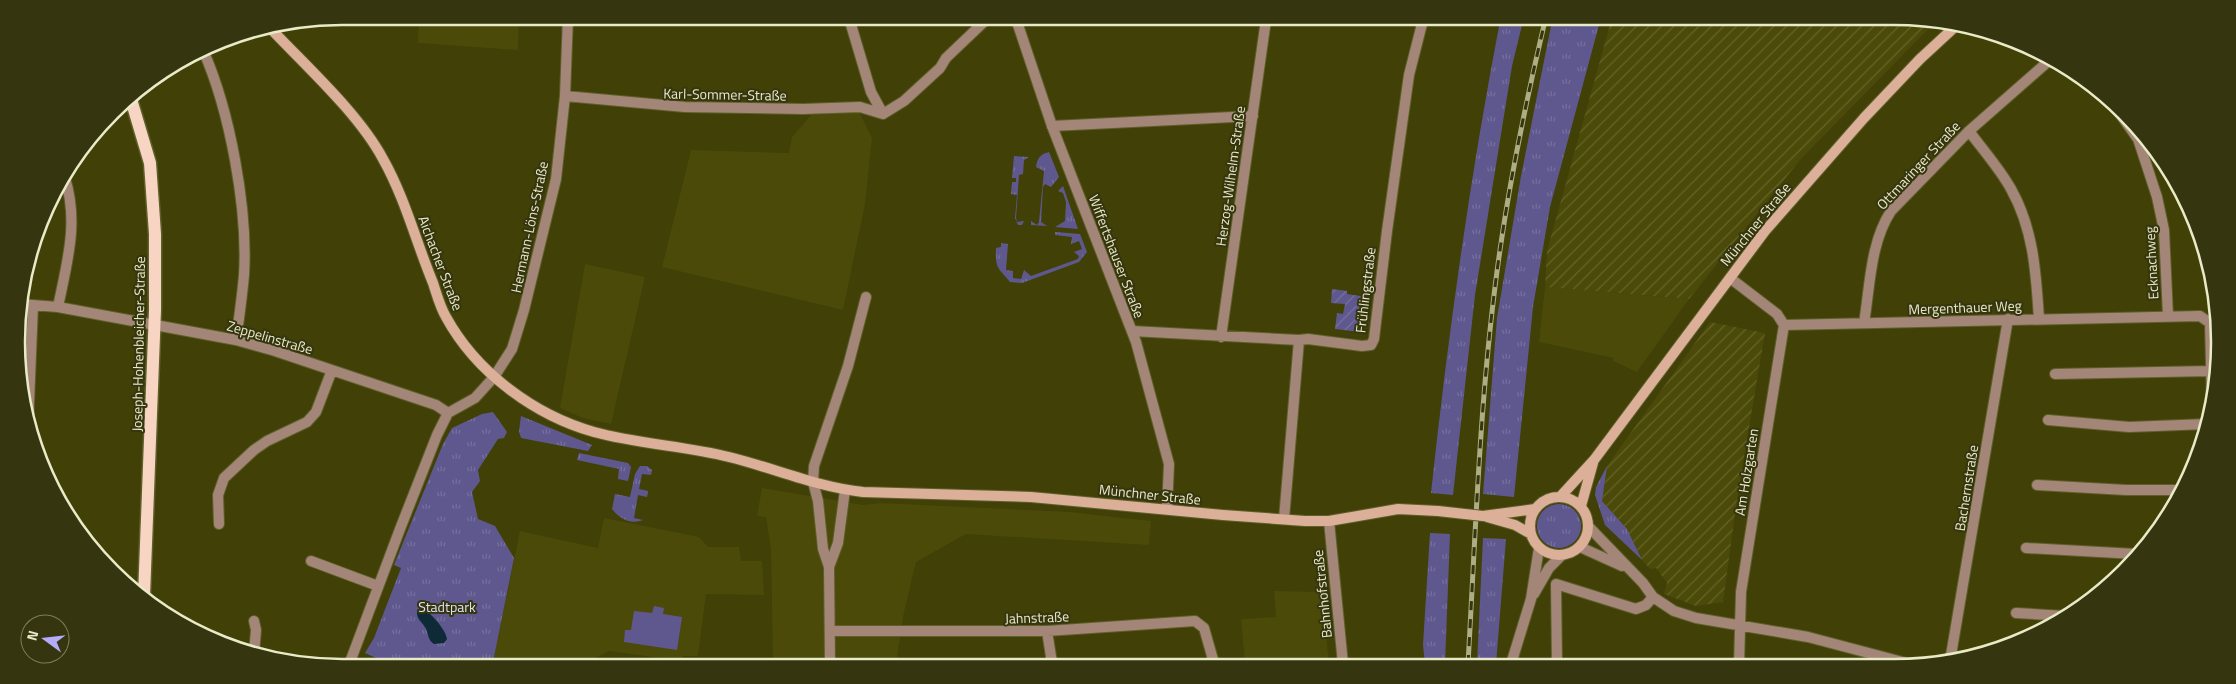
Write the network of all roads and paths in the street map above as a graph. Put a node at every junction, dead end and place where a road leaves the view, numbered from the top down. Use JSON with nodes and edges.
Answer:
{"nodes":[{"id":1,"x":568,"y":25,"type":"edge"},
{"id":2,"x":851,"y":25,"type":"edge"},
{"id":3,"x":981,"y":25,"type":"edge"},
{"id":4,"x":1018,"y":25,"type":"edge"},
{"id":5,"x":1265,"y":25,"type":"edge"},
{"id":6,"x":1422,"y":25,"type":"edge"},
{"id":7,"x":1951,"y":30,"type":"edge"},
{"id":8,"x":274,"y":32,"type":"edge"},
{"id":9,"x":205,"y":57,"type":"edge"},
{"id":10,"x":2045,"y":63,"type":"edge"},
{"id":11,"x":565,"y":96,"type":"junction"},
{"id":12,"x":133,"y":104,"type":"edge"},
{"id":13,"x":883,"y":114,"type":"junction"},
{"id":14,"x":1252,"y":116,"type":"junction"},
{"id":15,"x":1052,"y":126,"type":"junction"},
{"id":16,"x":1969,"y":131,"type":"junction"},
{"id":17,"x":2144,"y":148,"type":"edge"},
{"id":18,"x":66,"y":184,"type":"edge"},
{"id":19,"x":1730,"y":278,"type":"junction"},
{"id":20,"x":866,"y":297,"type":"dead end"},
{"id":21,"x":28,"y":305,"type":"edge"},
{"id":22,"x":33,"y":305,"type":"junction"},
{"id":23,"x":58,"y":307,"type":"junction"},
{"id":24,"x":2168,"y":316,"type":"junction"},
{"id":25,"x":2008,"y":319,"type":"junction"},
{"id":26,"x":2039,"y":319,"type":"junction"},
{"id":27,"x":2210,"y":320,"type":"edge"},
{"id":28,"x":154,"y":323,"type":"junction"},
{"id":29,"x":1864,"y":323,"type":"junction"},
{"id":30,"x":1784,"y":325,"type":"junction"},
{"id":31,"x":1132,"y":332,"type":"junction"},
{"id":32,"x":1221,"y":337,"type":"junction"},
{"id":33,"x":236,"y":340,"type":"junction"},
{"id":34,"x":1299,"y":340,"type":"junction"},
{"id":35,"x":332,"y":370,"type":"junction"},
{"id":36,"x":2209,"y":372,"type":"edge"},
{"id":37,"x":2056,"y":374,"type":"dead end"},
{"id":38,"x":494,"y":377,"type":"junction"},
{"id":39,"x":29,"y":393,"type":"edge"},
{"id":40,"x":448,"y":413,"type":"junction"},
{"id":41,"x":2048,"y":420,"type":"dead end"},
{"id":42,"x":2200,"y":424,"type":"edge"},
{"id":43,"x":1594,"y":460,"type":"junction"},
{"id":44,"x":813,"y":482,"type":"junction"},
{"id":45,"x":2037,"y":485,"type":"dead end"},
{"id":46,"x":844,"y":490,"type":"junction"},
{"id":47,"x":2174,"y":490,"type":"edge"},
{"id":48,"x":1560,"y":497,"type":"junction"},
{"id":49,"x":1581,"y":506,"type":"junction"},
{"id":50,"x":1167,"y":509,"type":"junction"},
{"id":51,"x":1536,"y":509,"type":"junction"},
{"id":52,"x":1504,"y":518,"type":"junction"},
{"id":53,"x":1284,"y":519,"type":"junction"},
{"id":54,"x":1329,"y":521,"type":"junction"},
{"id":55,"x":218,"y":524,"type":"dead end"},
{"id":56,"x":1589,"y":527,"type":"junction"},
{"id":57,"x":1530,"y":534,"type":"junction"},
{"id":58,"x":1580,"y":547,"type":"junction"},
{"id":59,"x":1539,"y":548,"type":"junction"},
{"id":60,"x":2026,"y":548,"type":"dead end"},
{"id":61,"x":2130,"y":554,"type":"edge"},
{"id":62,"x":1561,"y":556,"type":"junction"},
{"id":63,"x":311,"y":561,"type":"dead end"},
{"id":64,"x":829,"y":566,"type":"junction"},
{"id":65,"x":1628,"y":568,"type":"junction"},
{"id":66,"x":378,"y":586,"type":"junction"},
{"id":67,"x":144,"y":589,"type":"edge"},
{"id":68,"x":1653,"y":596,"type":"junction"},
{"id":69,"x":1531,"y":599,"type":"junction"},
{"id":70,"x":2016,"y":613,"type":"dead end"},
{"id":71,"x":2055,"y":615,"type":"edge"},
{"id":72,"x":254,"y":620,"type":"dead end"},
{"id":73,"x":1739,"y":624,"type":"junction"},
{"id":74,"x":831,"y":631,"type":"junction"},
{"id":75,"x":1047,"y":631,"type":"junction"},
{"id":76,"x":255,"y":646,"type":"edge"},
{"id":77,"x":1951,"y":654,"type":"edge"},
{"id":78,"x":351,"y":659,"type":"edge"},
{"id":79,"x":830,"y":659,"type":"edge"},
{"id":80,"x":1051,"y":659,"type":"edge"},
{"id":81,"x":1213,"y":659,"type":"edge"},
{"id":82,"x":1343,"y":659,"type":"edge"},
{"id":83,"x":1513,"y":659,"type":"edge"},
{"id":84,"x":1557,"y":659,"type":"edge"},
{"id":85,"x":1739,"y":659,"type":"edge"},
{"id":86,"x":1870,"y":659,"type":"edge"}],
"edges":[{"from":1,"to":11,"type":"street","name":"Hermann-Löns-Straße"},
{"from":2,"to":13,"type":"street"},
{"from":3,"to":13,"type":"street"},
{"from":4,"to":15,"type":"street","name":"Wiffertshauser Straße"},
{"from":5,"to":14,"type":"street","name":"Herzog-Wilhelm-Straße"},
{"from":6,"to":34,"type":"street","name":"Frühlingstraße"},
{"from":7,"to":19,"type":"main road","name":"Münchner Straße"},
{"from":8,"to":38,"type":"main road","name":"Aichacher Straße"},
{"from":9,"to":33,"type":"street"},
{"from":10,"to":16,"type":"street","name":"Ottmaringer Straße"},
{"from":11,"to":13,"type":"street","name":"Karl-Sommer-Straße"},
{"from":11,"to":38,"type":"street","name":"Hermann-Löns-Straße"},
{"from":12,"to":28,"type":"main road","name":"Joseph-Hohenbleicher-Straße"},
{"from":14,"to":15,"type":"street"},
{"from":14,"to":32,"type":"street","name":"Herzog-Wilhelm-Straße"},
{"from":15,"to":31,"type":"street","name":"Wiffertshauser Straße"},
{"from":16,"to":26,"type":"street"},
{"from":16,"to":29,"type":"street","name":"Ottmaringer Straße"},
{"from":17,"to":24,"type":"street","name":"Ecknachweg"},
{"from":18,"to":23,"type":"street"},
{"from":19,"to":30,"type":"street"},
{"from":19,"to":43,"type":"main road","name":"Münchner Straße"},
{"from":20,"to":44,"type":"street"},
{"from":21,"to":22,"type":"street","name":"Zeppelinstraße"},
{"from":22,"to":23,"type":"street","name":"Zeppelinstraße"},
{"from":22,"to":39,"type":"street"},
{"from":23,"to":28,"type":"street","name":"Zeppelinstraße"},
{"from":24,"to":26,"type":"street","name":"Mergenthauer Weg"},
{"from":24,"to":27,"type":"street","name":"Mergenthauer Weg"},
{"from":25,"to":26,"type":"street","name":"Mergenthauer Weg"},
{"from":25,"to":29,"type":"street","name":"Mergenthauer Weg"},
{"from":25,"to":77,"type":"street","name":"Bachernstraße"},
{"from":28,"to":33,"type":"street","name":"Zeppelinstraße"},
{"from":28,"to":67,"type":"main road","name":"Joseph-Hohenbleicher-Straße"},
{"from":29,"to":30,"type":"street","name":"Mergenthauer Weg"},
{"from":30,"to":73,"type":"street","name":"Am Holzgarten"},
{"from":31,"to":32,"type":"street"},
{"from":31,"to":50,"type":"street","name":"Wiffertshauser Straße"},
{"from":32,"to":34,"type":"street"},
{"from":33,"to":35,"type":"street","name":"Zeppelinstraße"},
{"from":34,"to":53,"type":"street"},
{"from":35,"to":40,"type":"street","name":"Zeppelinstraße"},
{"from":35,"to":55,"type":"street"},
{"from":36,"to":37,"type":"street"},
{"from":38,"to":40,"type":"street"},
{"from":38,"to":44,"type":"main road","name":"Aichacher Straße"},
{"from":40,"to":66,"type":"street"},
{"from":41,"to":42,"type":"street"},
{"from":43,"to":48,"type":"main road","name":"Münchner Straße"},
{"from":43,"to":49,"type":"main road","name":"Münchner Straße"},
{"from":44,"to":46,"type":"main road","name":"Münchner Straße"},
{"from":44,"to":64,"type":"street"},
{"from":45,"to":47,"type":"street"},
{"from":46,"to":50,"type":"main road","name":"Münchner Straße"},
{"from":46,"to":64,"type":"street"},
{"from":48,"to":49,"type":"main road"},
{"from":48,"to":51,"type":"main road"},
{"from":49,"to":56,"type":"main road"},
{"from":50,"to":53,"type":"main road","name":"Münchner Straße"},
{"from":51,"to":52,"type":"main road","name":"Münchner Straße"},
{"from":51,"to":57,"type":"main road"},
{"from":52,"to":54,"type":"main road","name":"Münchner Straße","bridge":true},
{"from":52,"to":57,"type":"main road","name":"Münchner Straße"},
{"from":53,"to":54,"type":"main road","name":"Münchner Straße"},
{"from":54,"to":82,"type":"street","name":"Bahnhofstraße"},
{"from":56,"to":58,"type":"main road"},
{"from":56,"to":65,"type":"street"},
{"from":57,"to":59,"type":"main road"},
{"from":58,"to":62,"type":"main road"},
{"from":58,"to":65,"type":"street"},
{"from":59,"to":62,"type":"main road"},
{"from":59,"to":69,"type":"street"},
{"from":60,"to":61,"type":"street"},
{"from":62,"to":69,"type":"street"},
{"from":63,"to":66,"type":"street"},
{"from":64,"to":74,"type":"street"},
{"from":65,"to":68,"type":"street"},
{"from":66,"to":78,"type":"street"},
{"from":68,"to":73,"type":"street"},
{"from":68,"to":84,"type":"street"},
{"from":69,"to":83,"type":"street"},
{"from":70,"to":71,"type":"street"},
{"from":72,"to":76,"type":"street"},
{"from":73,"to":85,"type":"street","name":"Am Holzgarten"},
{"from":73,"to":86,"type":"street"},
{"from":74,"to":75,"type":"street","name":"Jahnstraße"},
{"from":74,"to":79,"type":"street"},
{"from":75,"to":80,"type":"street"},
{"from":75,"to":81,"type":"street","name":"Jahnstraße"}]}
